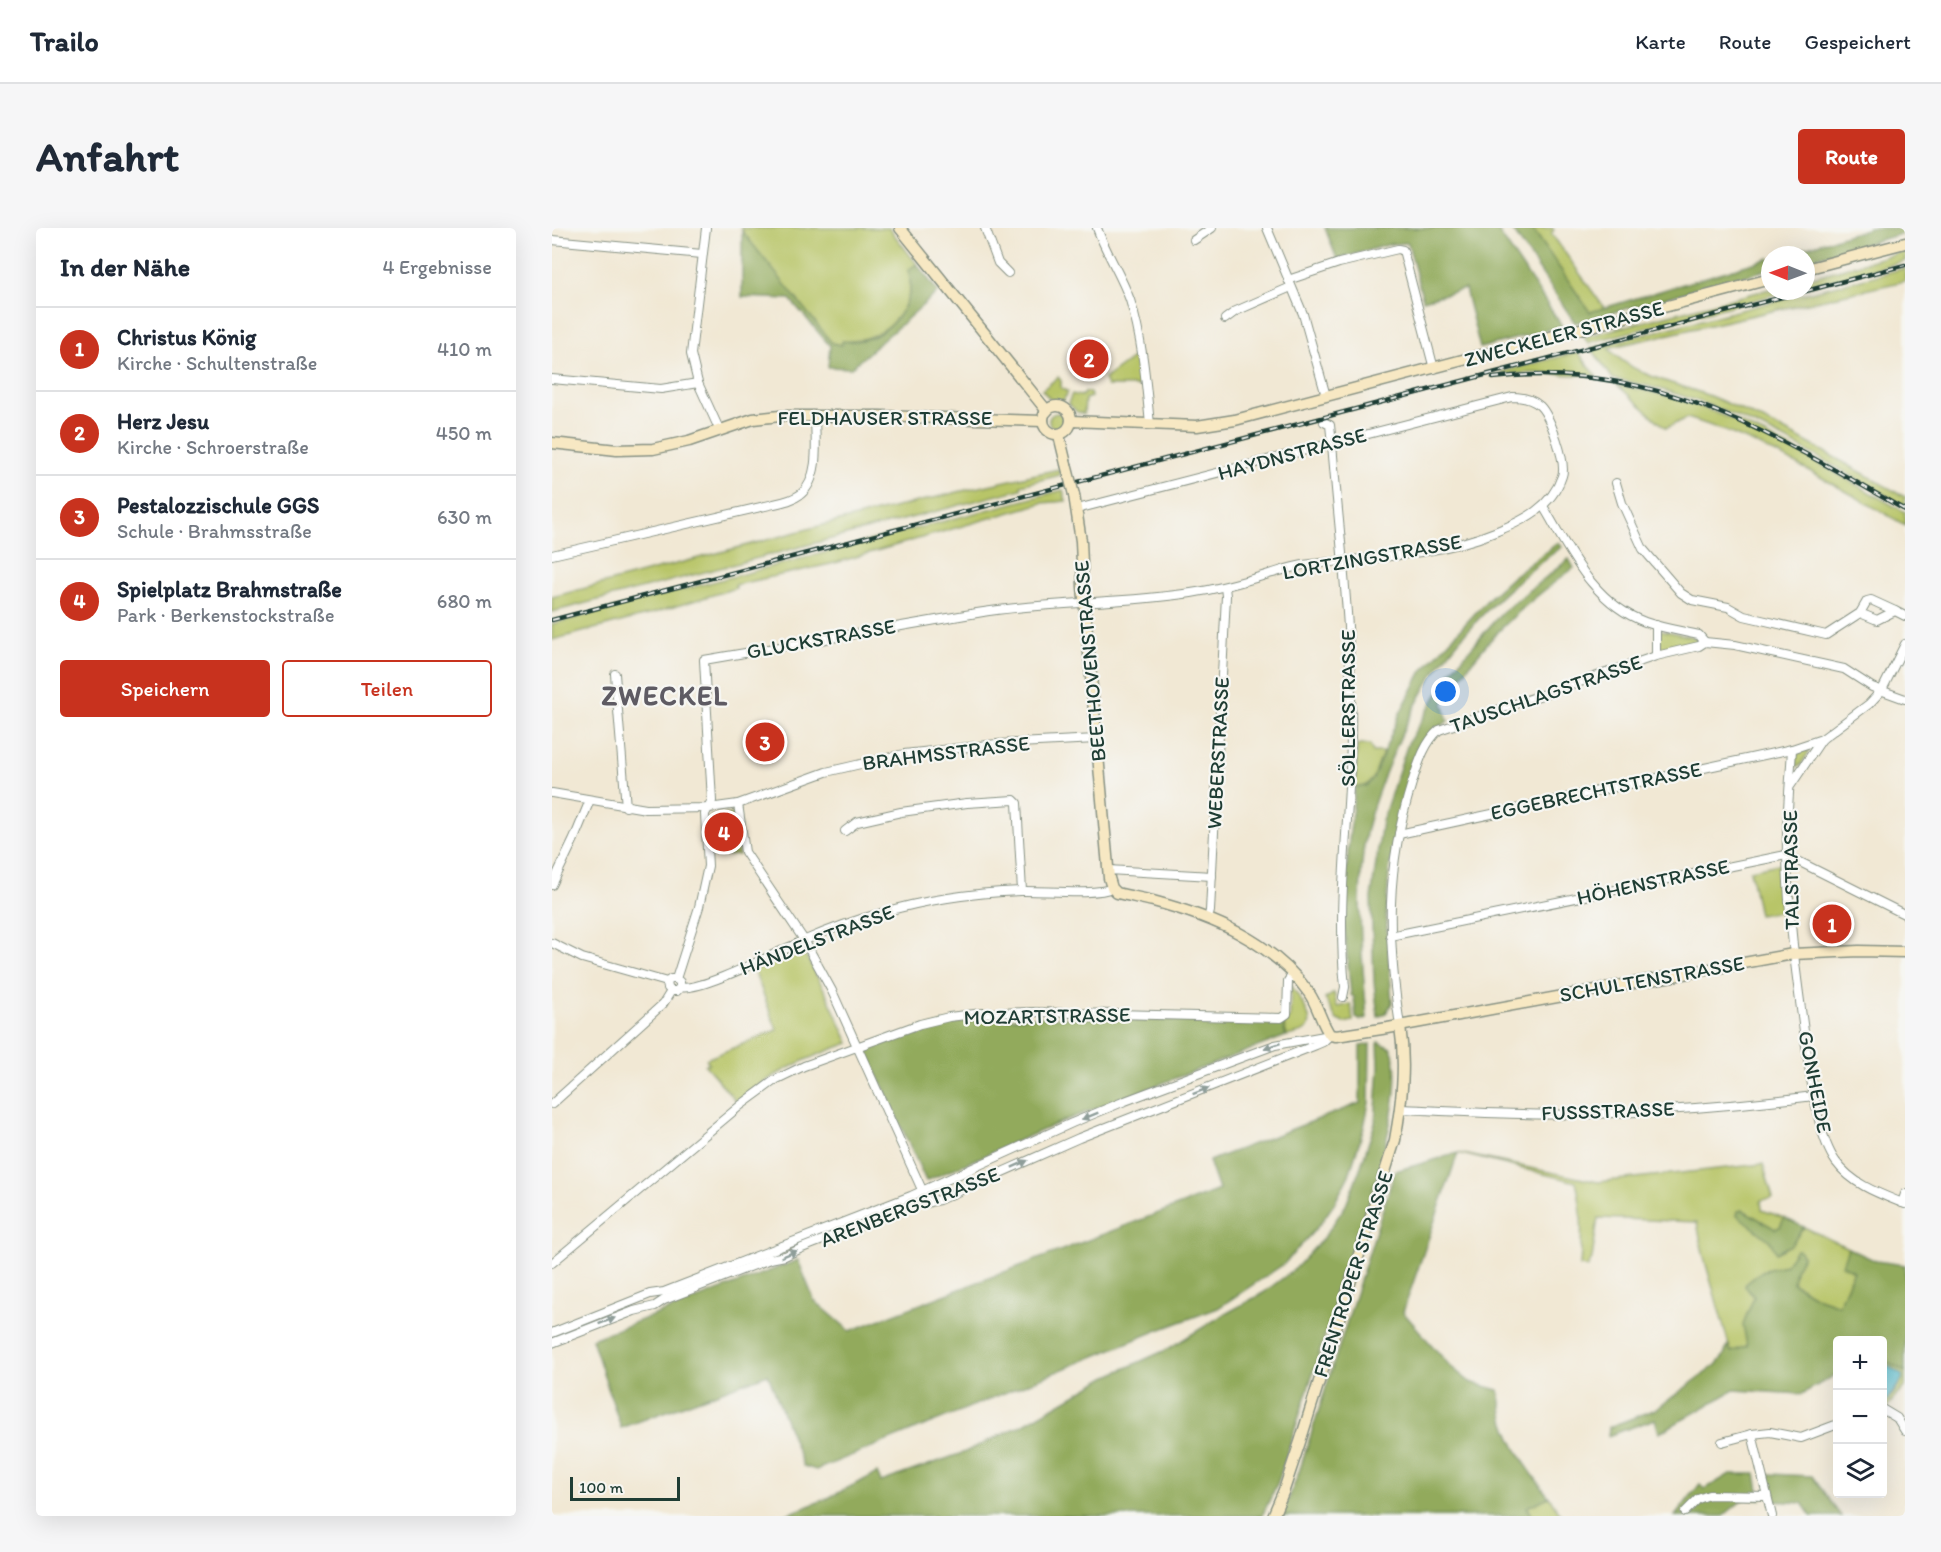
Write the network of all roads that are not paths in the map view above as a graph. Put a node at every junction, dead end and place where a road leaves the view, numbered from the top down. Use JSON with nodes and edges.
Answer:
{"nodes":[{"id":1,"x":706,"y":228,"type":"edge"},
{"id":2,"x":900,"y":228,"type":"edge"},
{"id":3,"x":985,"y":228,"type":"edge"},
{"id":4,"x":1097,"y":228,"type":"edge"},
{"id":5,"x":1212,"y":228,"type":"edge"},
{"id":6,"x":1267,"y":228,"type":"edge"},
{"id":7,"x":552,"y":240,"type":"edge"},
{"id":8,"x":1194,"y":240,"type":"dead end"},
{"id":9,"x":1905,"y":243,"type":"edge"},
{"id":10,"x":702,"y":254,"type":"junction"},
{"id":11,"x":1815,"y":267,"type":"edge"},
{"id":12,"x":1008,"y":273,"type":"dead end"},
{"id":13,"x":1761,"y":281,"type":"edge"},
{"id":14,"x":1290,"y":283,"type":"junction"},
{"id":15,"x":1225,"y":319,"type":"dead end"},
{"id":16,"x":1434,"y":369,"type":"junction"},
{"id":17,"x":552,"y":379,"type":"edge"},
{"id":18,"x":698,"y":383,"type":"junction"},
{"id":19,"x":1326,"y":396,"type":"junction"},
{"id":20,"x":1507,"y":398,"type":"joint"},
{"id":21,"x":815,"y":415,"type":"junction"},
{"id":22,"x":1045,"y":416,"type":"junction"},
{"id":23,"x":1071,"y":421,"type":"junction"},
{"id":24,"x":1324,"y":422,"type":"dead end"},
{"id":25,"x":1150,"y":424,"type":"junction"},
{"id":26,"x":720,"y":431,"type":"junction"},
{"id":27,"x":1059,"y":435,"type":"junction"},
{"id":28,"x":552,"y":443,"type":"edge"},
{"id":29,"x":1332,"y":444,"type":"junction"},
{"id":30,"x":1616,"y":483,"type":"dead end"},
{"id":31,"x":1543,"y":506,"type":"junction"},
{"id":32,"x":1077,"y":509,"type":"junction"},
{"id":33,"x":552,"y":555,"type":"edge"},
{"id":34,"x":1342,"y":562,"type":"junction"},
{"id":35,"x":1225,"y":587,"type":"junction"},
{"id":36,"x":1085,"y":603,"type":"junction"},
{"id":37,"x":1895,"y":611,"type":"junction"},
{"id":38,"x":1860,"y":613,"type":"junction"},
{"id":39,"x":1905,"y":616,"type":"edge"},
{"id":40,"x":1656,"y":625,"type":"junction"},
{"id":41,"x":1705,"y":642,"type":"junction"},
{"id":42,"x":1905,"y":644,"type":"edge"},
{"id":43,"x":1656,"y":656,"type":"junction"},
{"id":44,"x":615,"y":674,"type":"dead end"},
{"id":45,"x":1882,"y":690,"type":"junction"},
{"id":46,"x":1905,"y":699,"type":"edge"},
{"id":47,"x":1096,"y":739,"type":"junction"},
{"id":48,"x":1822,"y":739,"type":"junction"},
{"id":49,"x":1792,"y":749,"type":"junction"},
{"id":50,"x":1790,"y":786,"type":"junction"},
{"id":51,"x":552,"y":793,"type":"edge"},
{"id":52,"x":590,"y":800,"type":"junction"},
{"id":53,"x":738,"y":804,"type":"junction"},
{"id":54,"x":626,"y":807,"type":"junction"},
{"id":55,"x":709,"y":808,"type":"junction"},
{"id":56,"x":845,"y":831,"type":"dead end"},
{"id":57,"x":1400,"y":834,"type":"junction"},
{"id":58,"x":1786,"y":855,"type":"junction"},
{"id":59,"x":1108,"y":870,"type":"junction"},
{"id":60,"x":1212,"y":876,"type":"junction"},
{"id":61,"x":552,"y":885,"type":"edge"},
{"id":62,"x":1112,"y":888,"type":"junction"},
{"id":63,"x":1022,"y":891,"type":"junction"},
{"id":64,"x":1904,"y":914,"type":"edge"},
{"id":65,"x":1208,"y":919,"type":"junction"},
{"id":66,"x":1390,"y":936,"type":"junction"},
{"id":67,"x":804,"y":940,"type":"junction"},
{"id":68,"x":552,"y":943,"type":"edge"},
{"id":69,"x":1905,"y":952,"type":"edge"},
{"id":70,"x":1793,"y":954,"type":"junction"},
{"id":71,"x":1293,"y":974,"type":"junction"},
{"id":72,"x":676,"y":978,"type":"junction"},
{"id":73,"x":668,"y":982,"type":"junction"},
{"id":74,"x":680,"y":987,"type":"junction"},
{"id":75,"x":671,"y":991,"type":"junction"},
{"id":76,"x":1343,"y":997,"type":"dead end"},
{"id":77,"x":1400,"y":1026,"type":"junction"},
{"id":78,"x":1330,"y":1035,"type":"junction"},
{"id":79,"x":858,"y":1045,"type":"junction"},
{"id":80,"x":1814,"y":1096,"type":"junction"},
{"id":81,"x":552,"y":1104,"type":"edge"},
{"id":82,"x":1406,"y":1109,"type":"junction"},
{"id":83,"x":923,"y":1190,"type":"junction"},
{"id":84,"x":1905,"y":1194,"type":"edge"},
{"id":85,"x":1901,"y":1202,"type":"edge"},
{"id":86,"x":927,"y":1203,"type":"junction"},
{"id":87,"x":552,"y":1263,"type":"edge"},
{"id":88,"x":552,"y":1333,"type":"edge"},
{"id":89,"x":552,"y":1343,"type":"edge"},
{"id":90,"x":1887,"y":1412,"type":"edge"},
{"id":91,"x":1833,"y":1426,"type":"edge"},
{"id":92,"x":1905,"y":1431,"type":"edge"},
{"id":93,"x":1752,"y":1434,"type":"junction"},
{"id":94,"x":1722,"y":1442,"type":"dead end"},
{"id":95,"x":1767,"y":1496,"type":"junction"},
{"id":96,"x":1685,"y":1512,"type":"dead end"},
{"id":97,"x":1273,"y":1516,"type":"edge"},
{"id":98,"x":1772,"y":1516,"type":"edge"}],
"edges":[{"from":1,"to":10,"type":"street"},
{"from":2,"to":22,"type":"street"},
{"from":3,"to":12,"type":"street"},
{"from":4,"to":25,"type":"street"},
{"from":5,"to":8,"type":"street"},
{"from":6,"to":14,"type":"street"},
{"from":7,"to":10,"type":"street"},
{"from":9,"to":11,"type":"street"},
{"from":10,"to":18,"type":"street"},
{"from":13,"to":16,"type":"street","name":"ZWECKELER STRASSE"},
{"from":14,"to":15,"type":"street"},
{"from":14,"to":16,"type":"street"},
{"from":14,"to":19,"type":"street"},
{"from":16,"to":19,"type":"street","name":"ZWECKELER STRASSE"},
{"from":17,"to":18,"type":"street"},
{"from":18,"to":26,"type":"street"},
{"from":19,"to":25,"type":"street"},
{"from":20,"to":29,"type":"street","name":"HAYDNSTRASSE"},
{"from":20,"to":31,"type":"street","name":"LORTZINGSTRASSE"},
{"from":21,"to":22,"type":"street","name":"FELDHAUSER STRASSE"},
{"from":21,"to":26,"type":"street","name":"FELDHAUSER STRASSE"},
{"from":21,"to":33,"type":"street"},
{"from":22,"to":23,"type":"street"},
{"from":22,"to":27,"type":"street"},
{"from":23,"to":25,"type":"street"},
{"from":23,"to":27,"type":"street"},
{"from":24,"to":29,"type":"street","name":"SÖLLERSTRASSE"},
{"from":26,"to":28,"type":"street","name":"FELDHAUSER STRASSE"},
{"from":27,"to":32,"type":"street","name":"BEETHOVENSTRASSE","bridge":true},
{"from":29,"to":32,"type":"street","name":"HAYDNSTRASSE"},
{"from":29,"to":34,"type":"street","name":"SÖLLERSTRASSE"},
{"from":30,"to":38,"type":"street"},
{"from":31,"to":34,"type":"street","name":"LORTZINGSTRASSE"},
{"from":31,"to":40,"type":"street","name":"TAUSCHLAGSTRASSE"},
{"from":32,"to":36,"type":"street","name":"BEETHOVENSTRASSE"},
{"from":34,"to":35,"type":"street","name":"LORTZINGSTRASSE"},
{"from":34,"to":76,"type":"street","name":"SÖLLERSTRASSE"},
{"from":35,"to":36,"type":"street","name":"LORTZINGSTRASSE"},
{"from":35,"to":60,"type":"street","name":"WEBERSTRASSE"},
{"from":36,"to":47,"type":"street","name":"BEETHOVENSTRASSE"},
{"from":36,"to":55,"type":"street","name":"GLUCKSTRASSE"},
{"from":37,"to":38,"type":"street"},
{"from":37,"to":38,"type":"street"},
{"from":37,"to":39,"type":"street"},
{"from":40,"to":41,"type":"street","name":"TAUSCHLAGSTRASSE"},
{"from":40,"to":43,"type":"street","name":"TAUSCHLAGSTRASSE"},
{"from":41,"to":43,"type":"street","name":"TAUSCHLAGSTRASSE"},
{"from":41,"to":45,"type":"street","name":"TAUSCHLAGSTRASSE"},
{"from":42,"to":45,"type":"street","name":"TALSTRASSE"},
{"from":43,"to":57,"type":"street","name":"TAUSCHLAGSTRASSE"},
{"from":44,"to":54,"type":"street"},
{"from":45,"to":46,"type":"street","name":"TAUSCHLAGSTRASSE"},
{"from":45,"to":48,"type":"street","name":"TALSTRASSE"},
{"from":47,"to":53,"type":"street","name":"BRAHMSSTRASSE"},
{"from":47,"to":59,"type":"street","name":"BEETHOVENSTRASSE"},
{"from":48,"to":49,"type":"street","name":"TALSTRASSE"},
{"from":48,"to":50,"type":"street","name":"TALSTRASSE"},
{"from":49,"to":50,"type":"street","name":"TALSTRASSE"},
{"from":49,"to":57,"type":"street","name":"EGGEBRECHTSTRASSE"},
{"from":50,"to":58,"type":"street","name":"TALSTRASSE"},
{"from":51,"to":52,"type":"street","name":"BRAHMSSTRASSE"},
{"from":52,"to":54,"type":"street","name":"BRAHMSSTRASSE"},
{"from":52,"to":61,"type":"street"},
{"from":53,"to":55,"type":"street","name":"BRAHMSSTRASSE"},
{"from":53,"to":67,"type":"street"},
{"from":54,"to":55,"type":"street","name":"BRAHMSSTRASSE"},
{"from":55,"to":72,"type":"street"},
{"from":56,"to":63,"type":"street"},
{"from":57,"to":66,"type":"street","name":"TAUSCHLAGSTRASSE"},
{"from":58,"to":64,"type":"street"},
{"from":58,"to":66,"type":"street","name":"HÖHENSTRASSE"},
{"from":58,"to":70,"type":"street","name":"TALSTRASSE"},
{"from":59,"to":60,"type":"street"},
{"from":59,"to":62,"type":"street","name":"BEETHOVENSTRASSE"},
{"from":60,"to":65,"type":"street","name":"WEBERSTRASSE"},
{"from":62,"to":63,"type":"street","name":"HÄNDELSTRASSE"},
{"from":62,"to":65,"type":"street","name":"HÄNDELSTRASSE"},
{"from":63,"to":67,"type":"street","name":"HÄNDELSTRASSE"},
{"from":65,"to":71,"type":"street","name":"HÄNDELSTRASSE"},
{"from":66,"to":77,"type":"street","name":"TAUSCHLAGSTRASSE"},
{"from":67,"to":74,"type":"street","name":"HÄNDELSTRASSE"},
{"from":67,"to":79,"type":"street"},
{"from":68,"to":73,"type":"street"},
{"from":69,"to":70,"type":"street","name":"SCHULTENSTRASSE"},
{"from":70,"to":77,"type":"street","name":"SCHULTENSTRASSE"},
{"from":70,"to":80,"type":"street","name":"GONHEIDE"},
{"from":71,"to":78,"type":"street","name":"HÄNDELSTRASSE"},
{"from":71,"to":79,"type":"street","name":"MOZARTSTRASSE"},
{"from":72,"to":73,"type":"street"},
{"from":72,"to":74,"type":"street"},
{"from":73,"to":75,"type":"street"},
{"from":74,"to":75,"type":"street"},
{"from":75,"to":81,"type":"street"},
{"from":77,"to":78,"type":"street","name":"ARENBERGSTRASSE"},
{"from":77,"to":82,"type":"street","name":"FRENTROPER STRASSE"},
{"from":78,"to":83,"type":"street","name":"ARENBERGSTRASSE","one_way":true},
{"from":86,"to":78,"type":"street","name":"ARENBERGSTRASSE","one_way":true},
{"from":79,"to":83,"type":"street"},
{"from":79,"to":87,"type":"street","name":"MOZARTSTRASSE"},
{"from":80,"to":82,"type":"street","name":"FUSSSTRASSE"},
{"from":80,"to":85,"type":"street","name":"GONHEIDE"},
{"from":82,"to":97,"type":"street","name":"FRENTROPER STRASSE"},
{"from":83,"to":86,"type":"street"},
{"from":83,"to":88,"type":"street","name":"ARENBERGSTRASSE"},
{"from":84,"to":85,"type":"street"},
{"from":89,"to":86,"type":"street","name":"ARENBERGSTRASSE","one_way":true},
{"from":90,"to":92,"type":"street"},
{"from":91,"to":93,"type":"street"},
{"from":93,"to":94,"type":"street"},
{"from":93,"to":95,"type":"street"},
{"from":95,"to":96,"type":"street"},
{"from":95,"to":98,"type":"street"}]}
